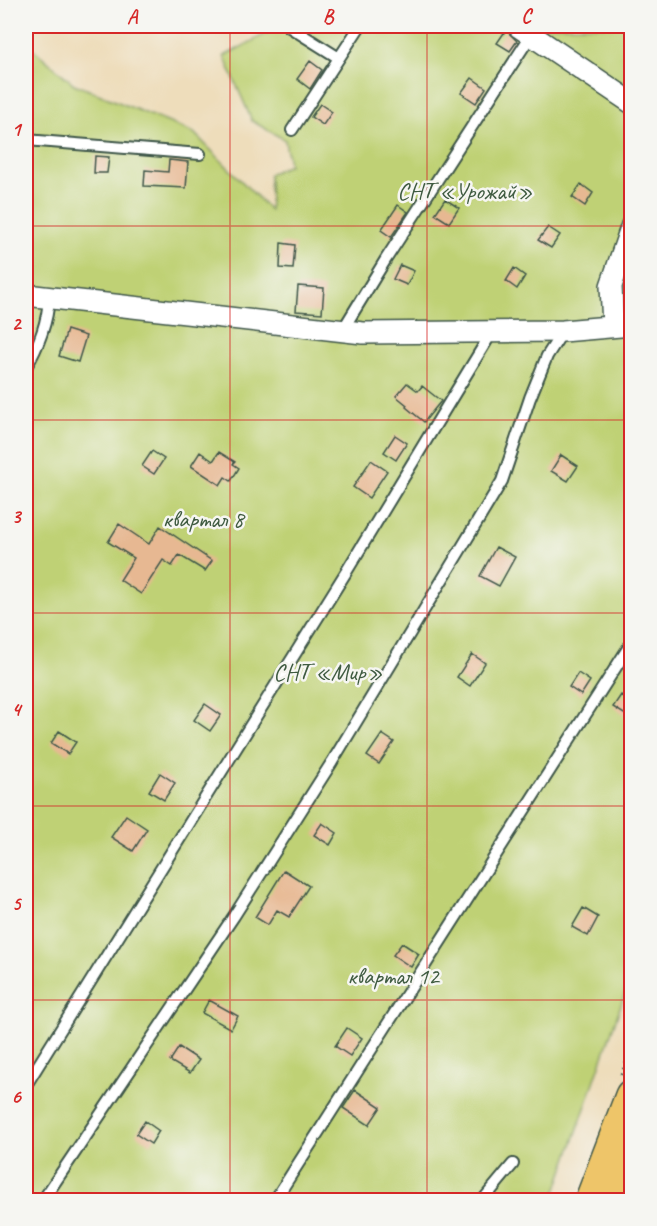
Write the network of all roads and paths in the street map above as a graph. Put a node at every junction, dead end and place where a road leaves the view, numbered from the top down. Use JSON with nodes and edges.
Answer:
{"nodes":[{"id":1,"x":288,"y":26,"type":"edge"},
{"id":2,"x":360,"y":26,"type":"edge"},
{"id":3,"x":529,"y":28,"type":"edge"},
{"id":4,"x":339,"y":58,"type":"junction"},
{"id":5,"x":632,"y":103,"type":"edge"},
{"id":6,"x":292,"y":130,"type":"dead end"},
{"id":7,"x":26,"y":140,"type":"edge"},
{"id":8,"x":200,"y":154,"type":"dead end"},
{"id":9,"x":632,"y":225,"type":"edge"},
{"id":10,"x":26,"y":296,"type":"edge"},
{"id":11,"x":49,"y":297,"type":"junction"},
{"id":12,"x":622,"y":326,"type":"edge"},
{"id":13,"x":342,"y":331,"type":"junction"},
{"id":14,"x":564,"y":331,"type":"junction"},
{"id":15,"x":492,"y":332,"type":"junction"},
{"id":16,"x":26,"y":367,"type":"edge"},
{"id":17,"x":632,"y":642,"type":"edge"},
{"id":18,"x":26,"y":1085,"type":"edge"},
{"id":19,"x":632,"y":1096,"type":"edge"},
{"id":20,"x":513,"y":1164,"type":"dead end"},
{"id":21,"x":632,"y":1172,"type":"edge"},
{"id":22,"x":43,"y":1200,"type":"edge"},
{"id":23,"x":275,"y":1200,"type":"edge"},
{"id":24,"x":483,"y":1200,"type":"edge"},
{"id":25,"x":592,"y":1200,"type":"edge"},
{"id":26,"x":620,"y":1200,"type":"edge"}],
"edges":[{"from":1,"to":4,"type":"lane"},
{"from":2,"to":4,"type":"lane"},
{"from":3,"to":5,"type":"street"},
{"from":3,"to":13,"type":"lane"},
{"from":4,"to":6,"type":"lane"},
{"from":7,"to":8,"type":"lane"},
{"from":9,"to":12,"type":"street"},
{"from":10,"to":11,"type":"street"},
{"from":11,"to":13,"type":"street"},
{"from":11,"to":16,"type":"lane"},
{"from":12,"to":14,"type":"street"},
{"from":13,"to":15,"type":"street"},
{"from":14,"to":15,"type":"street"},
{"from":14,"to":22,"type":"lane"},
{"from":15,"to":18,"type":"lane"},
{"from":17,"to":23,"type":"lane"},
{"from":19,"to":25,"type":"highway"},
{"from":20,"to":24,"type":"lane"},
{"from":21,"to":26,"type":"highway"}]}
